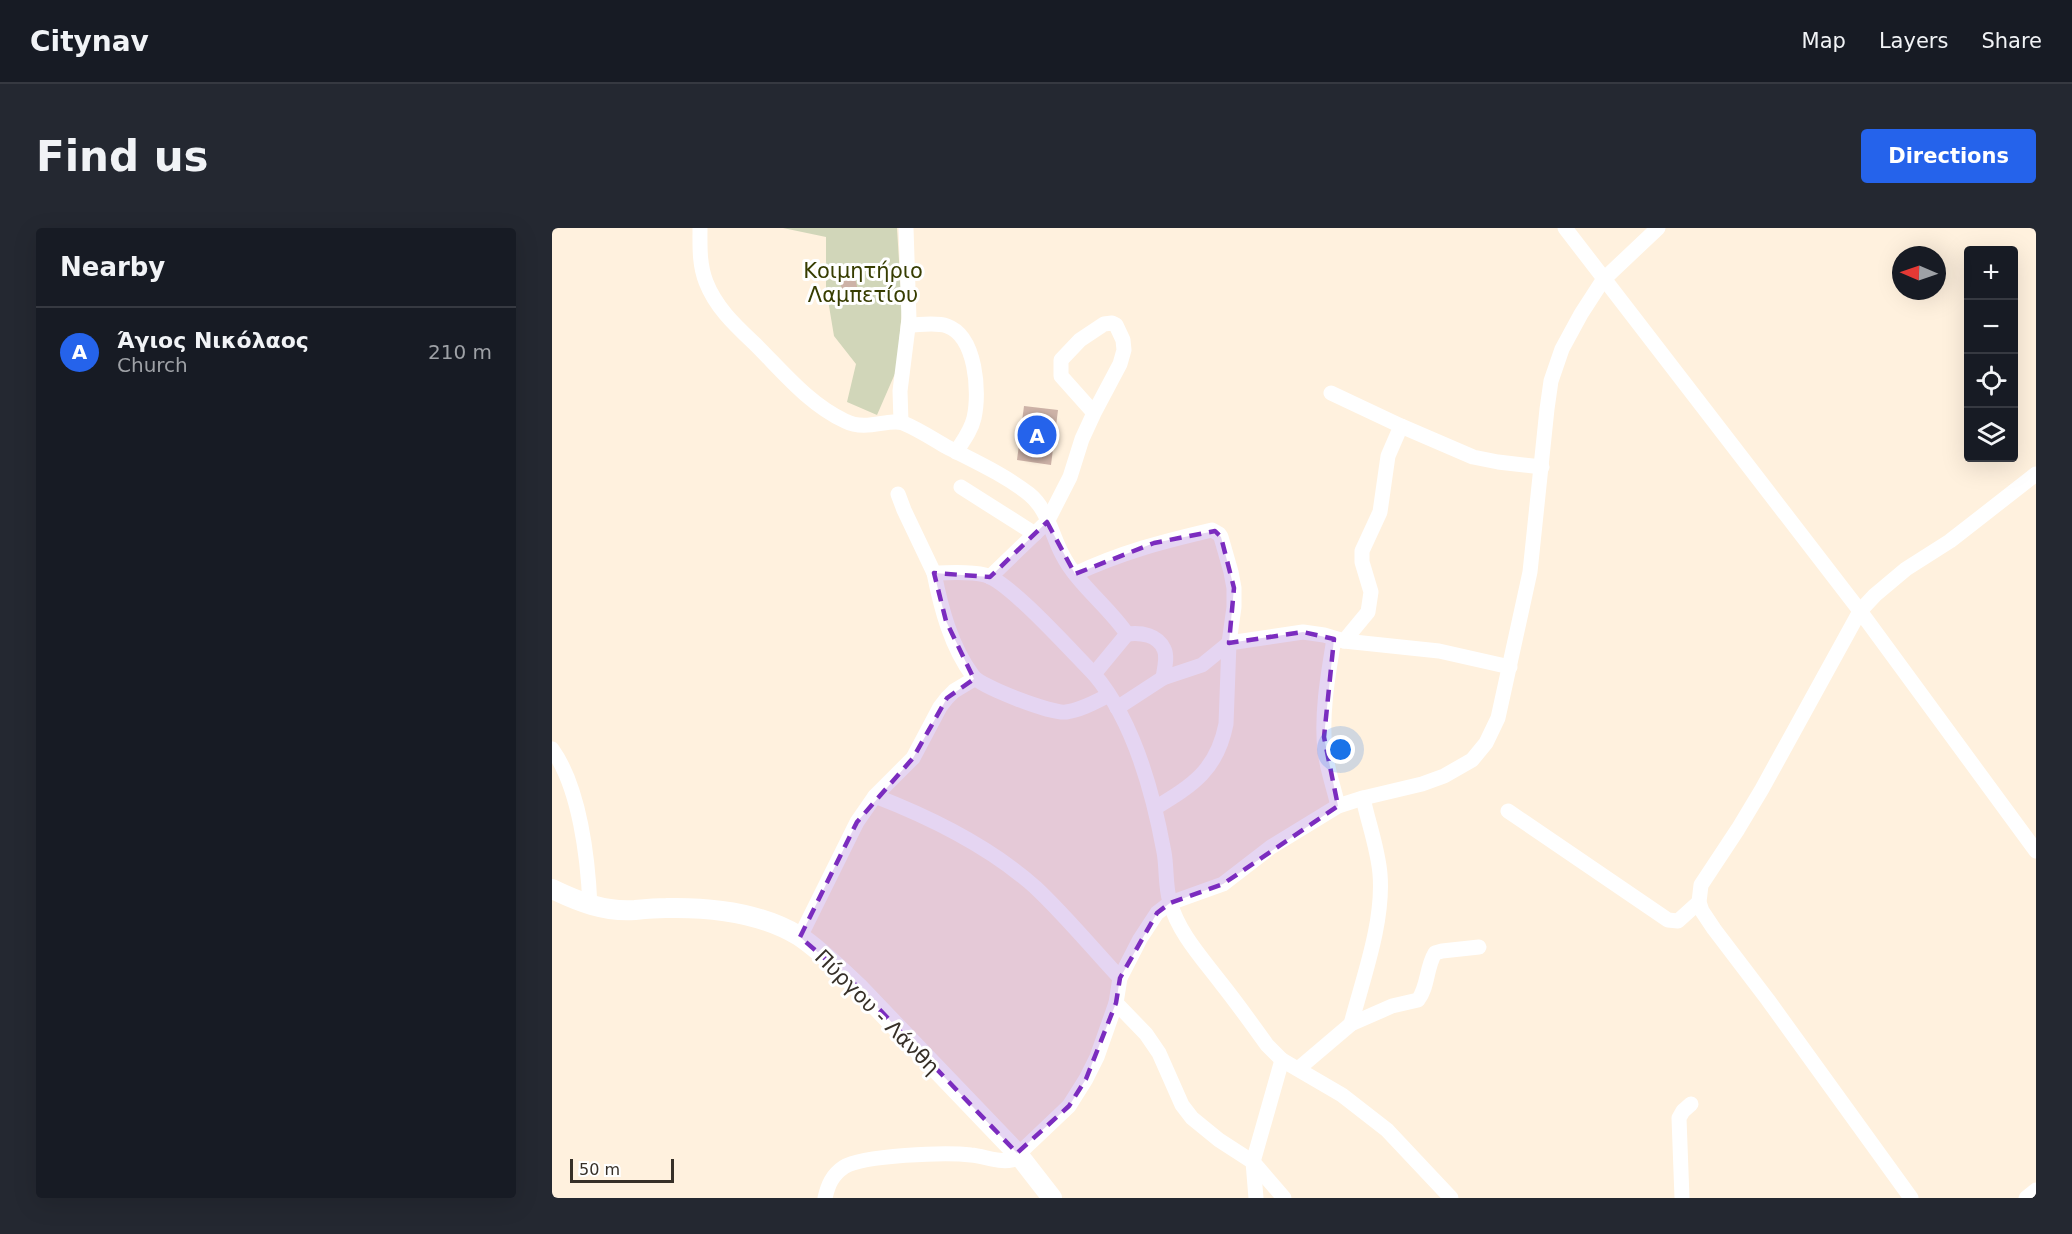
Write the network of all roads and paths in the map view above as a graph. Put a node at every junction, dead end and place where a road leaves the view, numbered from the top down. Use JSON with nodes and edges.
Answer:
{"nodes":[{"id":1,"x":700,"y":228,"type":"edge"},
{"id":2,"x":906,"y":228,"type":"edge"},
{"id":3,"x":1565,"y":228,"type":"edge"},
{"id":4,"x":1658,"y":228,"type":"edge"},
{"id":5,"x":1603,"y":280,"type":"junction"},
{"id":6,"x":909,"y":325,"type":"junction"},
{"id":7,"x":1331,"y":393,"type":"dead end"},
{"id":8,"x":1094,"y":413,"type":"junction"},
{"id":9,"x":900,"y":422,"type":"junction"},
{"id":10,"x":1401,"y":426,"type":"junction"},
{"id":11,"x":956,"y":452,"type":"junction"},
{"id":12,"x":1542,"y":467,"type":"junction"},
{"id":13,"x":2036,"y":474,"type":"edge"},
{"id":14,"x":961,"y":487,"type":"dead end"},
{"id":15,"x":898,"y":494,"type":"dead end"},
{"id":16,"x":1047,"y":522,"type":"junction"},
{"id":17,"x":1035,"y":534,"type":"junction"},
{"id":18,"x":934,"y":573,"type":"junction"},
{"id":19,"x":1075,"y":574,"type":"junction"},
{"id":20,"x":990,"y":577,"type":"junction"},
{"id":21,"x":1860,"y":611,"type":"junction"},
{"id":22,"x":1127,"y":634,"type":"junction"},
{"id":23,"x":1339,"y":640,"type":"junction"},
{"id":24,"x":1229,"y":644,"type":"junction"},
{"id":25,"x":1510,"y":668,"type":"junction"},
{"id":26,"x":1094,"y":674,"type":"junction"},
{"id":27,"x":1163,"y":678,"type":"junction"},
{"id":28,"x":974,"y":679,"type":"junction"},
{"id":29,"x":1113,"y":702,"type":"junction"},
{"id":30,"x":552,"y":749,"type":"edge"},
{"id":31,"x":875,"y":796,"type":"junction"},
{"id":32,"x":1363,"y":798,"type":"junction"},
{"id":33,"x":1338,"y":806,"type":"junction"},
{"id":34,"x":1155,"y":808,"type":"junction"},
{"id":35,"x":1508,"y":811,"type":"dead end"},
{"id":36,"x":2036,"y":851,"type":"edge"},
{"id":37,"x":552,"y":889,"type":"edge"},
{"id":38,"x":1699,"y":902,"type":"junction"},
{"id":39,"x":1170,"y":903,"type":"junction"},
{"id":40,"x":590,"y":906,"type":"junction"},
{"id":41,"x":800,"y":937,"type":"junction"},
{"id":42,"x":1479,"y":947,"type":"dead end"},
{"id":43,"x":1120,"y":978,"type":"junction"},
{"id":44,"x":1116,"y":1003,"type":"junction"},
{"id":45,"x":1351,"y":1024,"type":"junction"},
{"id":46,"x":1282,"y":1060,"type":"junction"},
{"id":47,"x":1298,"y":1069,"type":"junction"},
{"id":48,"x":1690,"y":1104,"type":"dead end"},
{"id":49,"x":1017,"y":1153,"type":"junction"},
{"id":50,"x":1253,"y":1162,"type":"junction"},
{"id":51,"x":2036,"y":1190,"type":"edge"},
{"id":52,"x":825,"y":1198,"type":"edge"},
{"id":53,"x":1052,"y":1198,"type":"edge"},
{"id":54,"x":1256,"y":1198,"type":"edge"},
{"id":55,"x":1284,"y":1198,"type":"edge"},
{"id":56,"x":1451,"y":1198,"type":"edge"},
{"id":57,"x":1682,"y":1198,"type":"edge"},
{"id":58,"x":1911,"y":1198,"type":"edge"},
{"id":59,"x":2026,"y":1198,"type":"edge"}],
"edges":[{"from":1,"to":9,"type":"street"},
{"from":2,"to":6,"type":"street"},
{"from":3,"to":5,"type":"street"},
{"from":4,"to":5,"type":"street"},
{"from":5,"to":12,"type":"street"},
{"from":5,"to":21,"type":"street"},
{"from":6,"to":9,"type":"street"},
{"from":6,"to":11,"type":"street"},
{"from":7,"to":10,"type":"street"},
{"from":8,"to":8,"type":"street"},
{"from":8,"to":16,"type":"street"},
{"from":9,"to":11,"type":"street"},
{"from":10,"to":12,"type":"street"},
{"from":10,"to":23,"type":"street"},
{"from":11,"to":16,"type":"street"},
{"from":12,"to":25,"type":"street"},
{"from":13,"to":21,"type":"street"},
{"from":14,"to":17,"type":"street"},
{"from":15,"to":18,"type":"street"},
{"from":16,"to":17,"type":"street"},
{"from":16,"to":19,"type":"street"},
{"from":17,"to":20,"type":"street"},
{"from":18,"to":20,"type":"street"},
{"from":18,"to":28,"type":"street"},
{"from":19,"to":22,"type":"street"},
{"from":19,"to":24,"type":"street"},
{"from":20,"to":26,"type":"street"},
{"from":21,"to":36,"type":"street"},
{"from":21,"to":38,"type":"street"},
{"from":22,"to":26,"type":"street"},
{"from":22,"to":27,"type":"street"},
{"from":23,"to":24,"type":"street"},
{"from":23,"to":25,"type":"street"},
{"from":23,"to":33,"type":"street"},
{"from":24,"to":27,"type":"street"},
{"from":24,"to":34,"type":"street"},
{"from":25,"to":32,"type":"street"},
{"from":26,"to":29,"type":"street"},
{"from":27,"to":29,"type":"street"},
{"from":28,"to":29,"type":"street"},
{"from":28,"to":31,"type":"street"},
{"from":29,"to":34,"type":"street"},
{"from":30,"to":40,"type":"street"},
{"from":31,"to":41,"type":"street"},
{"from":31,"to":43,"type":"street"},
{"from":32,"to":33,"type":"street"},
{"from":32,"to":45,"type":"street"},
{"from":33,"to":39,"type":"street"},
{"from":34,"to":39,"type":"street"},
{"from":35,"to":38,"type":"street"},
{"from":37,"to":40,"type":"main road","name":"Πύργου - Λάνθη"},
{"from":38,"to":58,"type":"street"},
{"from":39,"to":43,"type":"street"},
{"from":39,"to":46,"type":"street"},
{"from":40,"to":41,"type":"main road","name":"Πύργου - Λάνθη"},
{"from":41,"to":49,"type":"main road","name":"Πύργου - Λάνθη"},
{"from":42,"to":45,"type":"street"},
{"from":43,"to":44,"type":"street"},
{"from":44,"to":49,"type":"street"},
{"from":44,"to":50,"type":"street"},
{"from":45,"to":47,"type":"street"},
{"from":46,"to":47,"type":"street"},
{"from":46,"to":50,"type":"street"},
{"from":47,"to":56,"type":"street"},
{"from":48,"to":57,"type":"street"},
{"from":49,"to":52,"type":"street"},
{"from":49,"to":53,"type":"main road","name":"Πύργου - Λάνθη"},
{"from":50,"to":54,"type":"street"},
{"from":50,"to":55,"type":"street"},
{"from":51,"to":59,"type":"street"}]}
